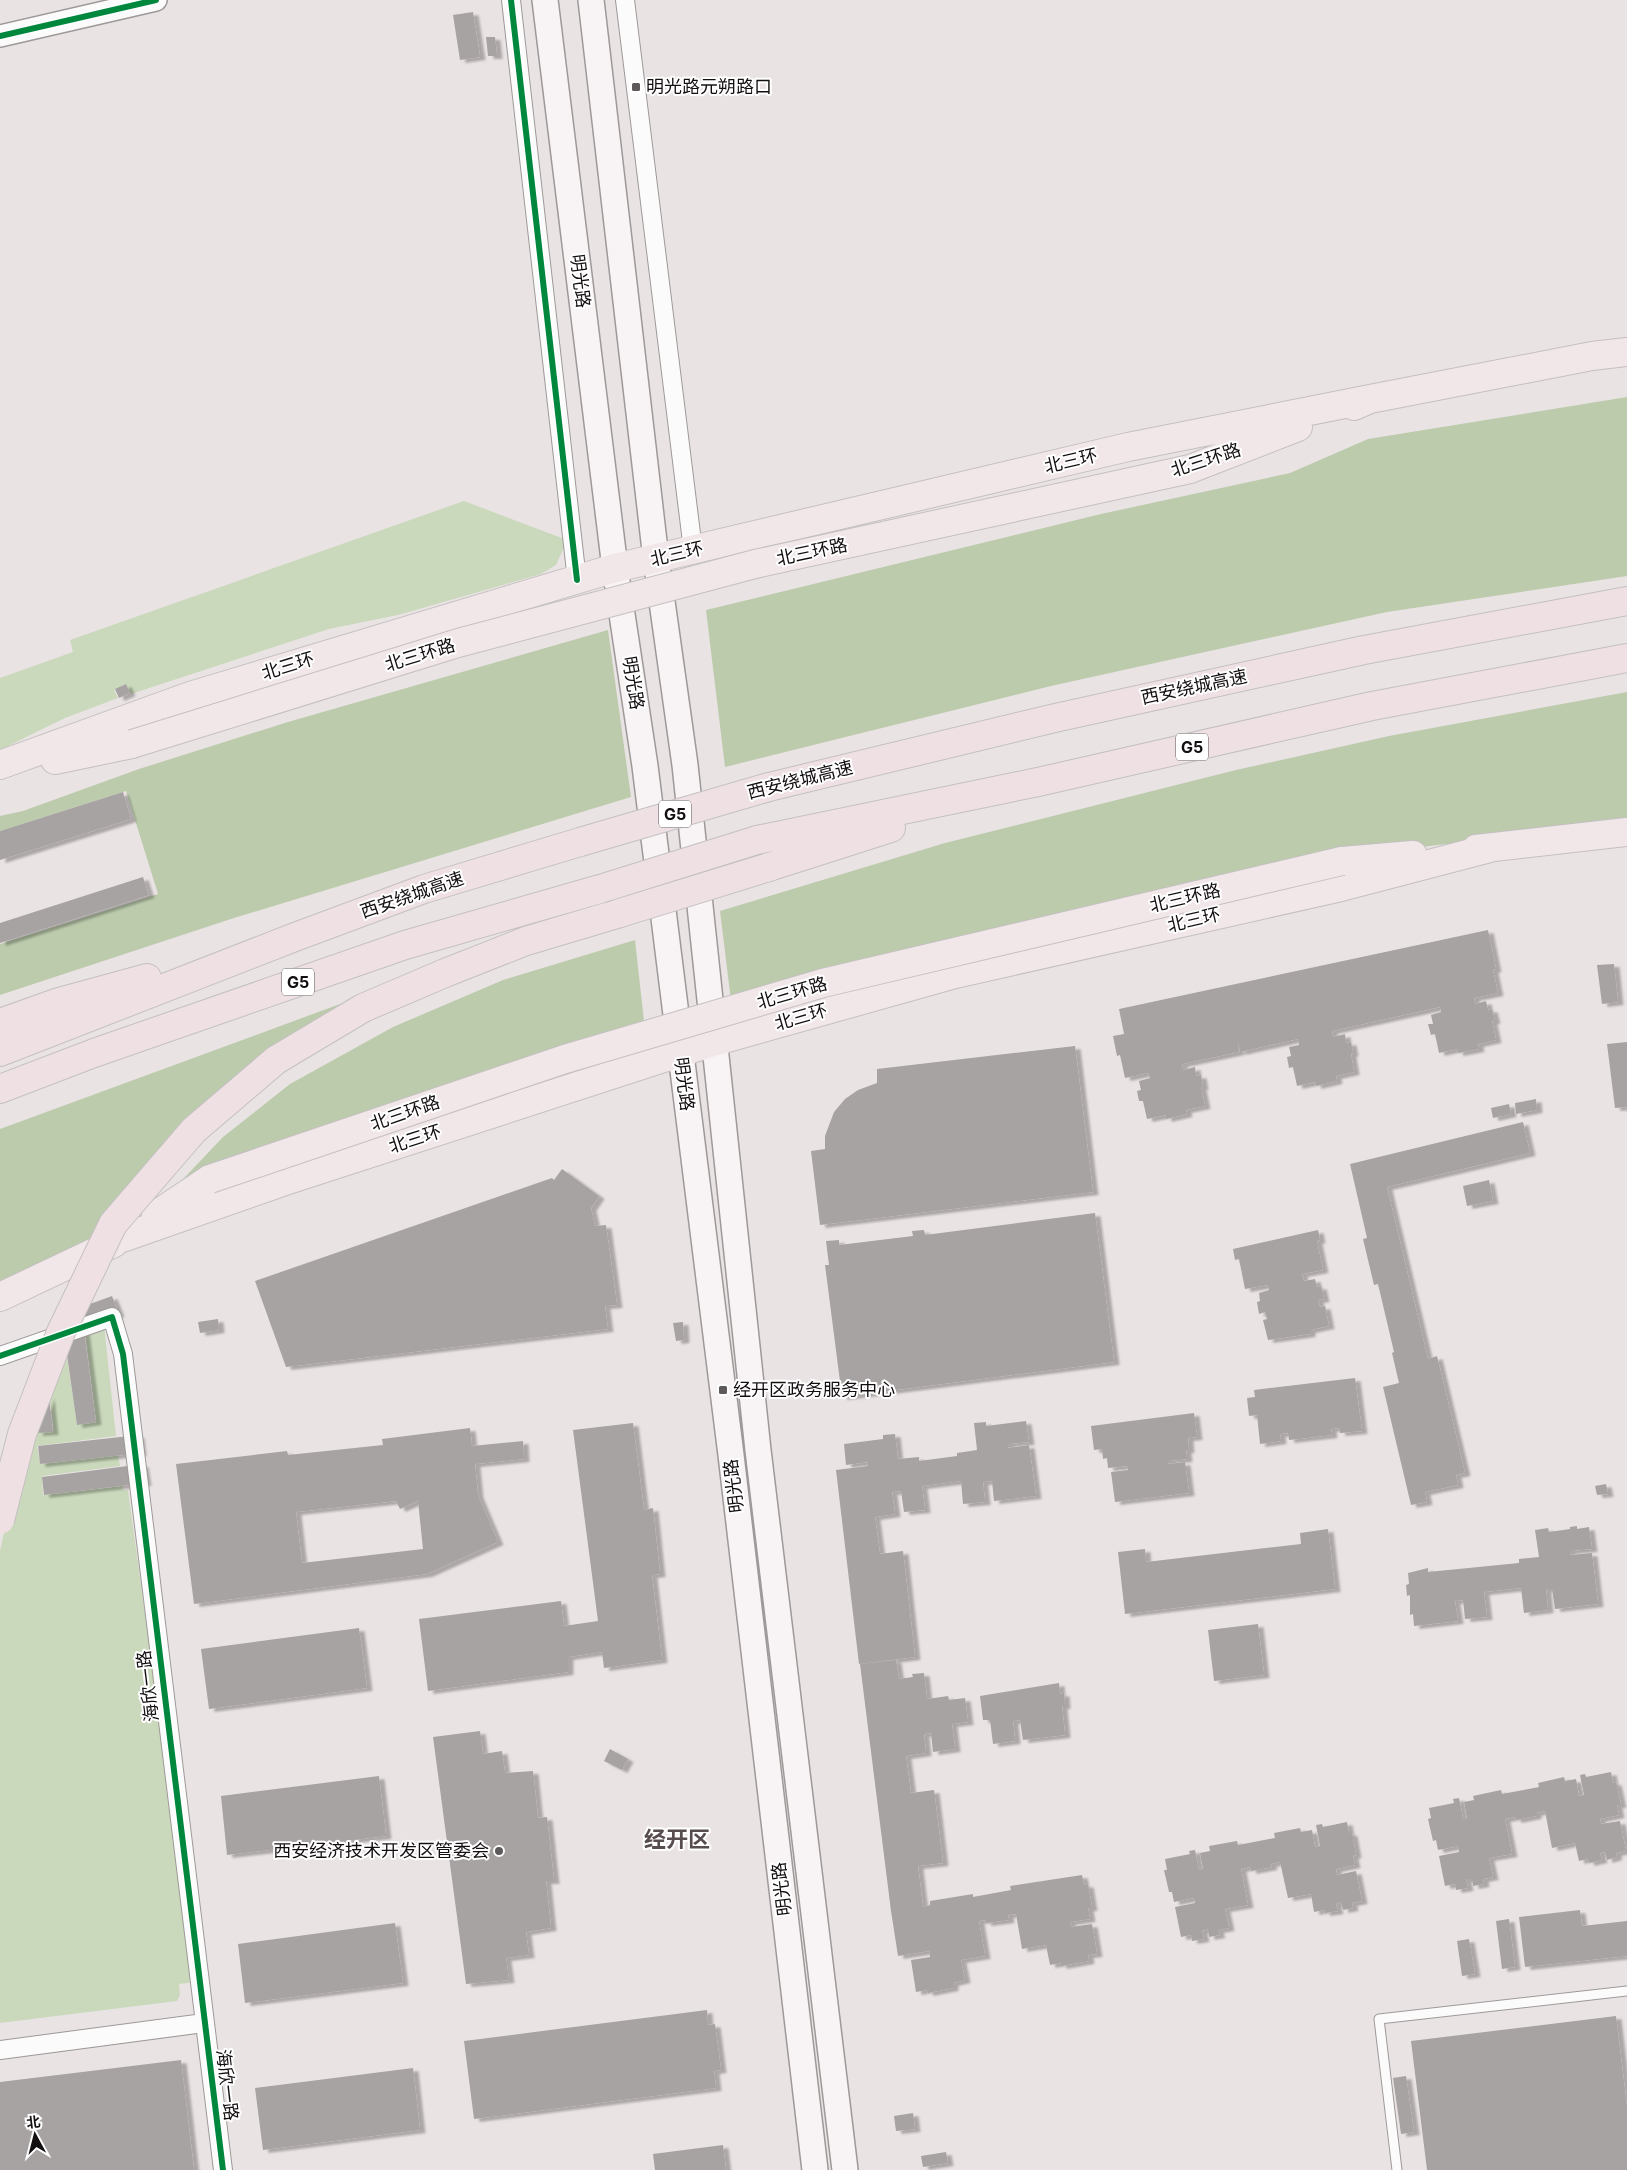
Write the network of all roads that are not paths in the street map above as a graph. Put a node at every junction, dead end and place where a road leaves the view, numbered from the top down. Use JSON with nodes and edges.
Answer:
{"nodes":[{"id":1,"x":156,"y":0,"type":"edge"},
{"id":2,"x":511,"y":0,"type":"edge"},
{"id":3,"x":545,"y":0,"type":"edge"},
{"id":4,"x":591,"y":0,"type":"edge"},
{"id":5,"x":625,"y":0,"type":"edge"},
{"id":6,"x":0,"y":36,"type":"edge"},
{"id":7,"x":1627,"y":352,"type":"edge"},
{"id":8,"x":1370,"y":400,"type":"junction"},
{"id":9,"x":694,"y":550,"type":"junction"},
{"id":10,"x":656,"y":559,"type":"junction"},
{"id":11,"x":615,"y":568,"type":"junction"},
{"id":12,"x":577,"y":580,"type":"junction"},
{"id":13,"x":1627,"y":601,"type":"edge"},
{"id":14,"x":1627,"y":658,"type":"edge"},
{"id":15,"x":0,"y":765,"type":"edge"},
{"id":16,"x":0,"y":771,"type":"edge"},
{"id":17,"x":1038,"y":782,"type":"junction"},
{"id":18,"x":1627,"y":832,"type":"edge"},
{"id":19,"x":1494,"y":847,"type":"junction"},
{"id":20,"x":295,"y":936,"type":"junction"},
{"id":21,"x":0,"y":1023,"type":"edge"},
{"id":22,"x":713,"y":1042,"type":"junction"},
{"id":23,"x":0,"y":1052,"type":"edge"},
{"id":24,"x":680,"y":1053,"type":"junction"},
{"id":25,"x":0,"y":1089,"type":"edge"},
{"id":26,"x":122,"y":1238,"type":"junction"},
{"id":27,"x":0,"y":1297,"type":"edge"},
{"id":28,"x":0,"y":1356,"type":"edge"},
{"id":29,"x":0,"y":1520,"type":"edge"},
{"id":30,"x":1627,"y":1990,"type":"edge"},
{"id":31,"x":204,"y":2023,"type":"junction"},
{"id":32,"x":0,"y":2050,"type":"edge"},
{"id":33,"x":223,"y":2170,"type":"edge"},
{"id":34,"x":815,"y":2170,"type":"edge"},
{"id":35,"x":845,"y":2170,"type":"edge"},
{"id":36,"x":1397,"y":2170,"type":"edge"}],
"edges":[{"from":1,"to":6,"type":"street"},
{"from":2,"to":12,"type":"street"},
{"from":3,"to":11,"type":"main road","name":"明光路"},
{"from":4,"to":10,"type":"main road","name":"明光路"},
{"from":5,"to":9,"type":"street"},
{"from":7,"to":8,"type":"highway","name":"北三环路"},
{"from":8,"to":9,"type":"highway","name":"北三环"},
{"from":8,"to":16,"type":"highway","name":"北三环路","bridge":true},
{"from":9,"to":10,"type":"highway","name":"北三环"},
{"from":10,"to":11,"type":"highway","name":"北三环"},
{"from":10,"to":22,"type":"main road","name":"明光路"},
{"from":11,"to":12,"type":"highway","name":"北三环"},
{"from":11,"to":24,"type":"main road","name":"明光路"},
{"from":12,"to":15,"type":"highway","name":"北三环"},
{"from":13,"to":20,"type":"highway","name":"西安绕城高速","number":"G5","bridge":true},
{"from":14,"to":17,"type":"highway","number":"G5"},
{"from":17,"to":25,"type":"highway","number":"G5","bridge":true},
{"from":17,"to":29,"type":"highway","bridge":true},
{"from":18,"to":19,"type":"highway","name":"北三环路"},
{"from":19,"to":22,"type":"highway","name":"北三环"},
{"from":19,"to":26,"type":"highway","name":"北三环路","bridge":true},
{"from":20,"to":21,"type":"highway"},
{"from":20,"to":23,"type":"highway","name":"西安绕城高速","number":"G5"},
{"from":22,"to":24,"type":"highway","name":"北三环"},
{"from":22,"to":35,"type":"main road","name":"明光路"},
{"from":24,"to":26,"type":"highway","name":"北三环"},
{"from":24,"to":34,"type":"main road","name":"明光路"},
{"from":26,"to":27,"type":"highway","name":"北三环路"},
{"from":28,"to":31,"type":"street","name":"海欣一路"},
{"from":30,"to":36,"type":"lane"},
{"from":31,"to":32,"type":"street"},
{"from":31,"to":33,"type":"street","name":"海欣一路"}]}
